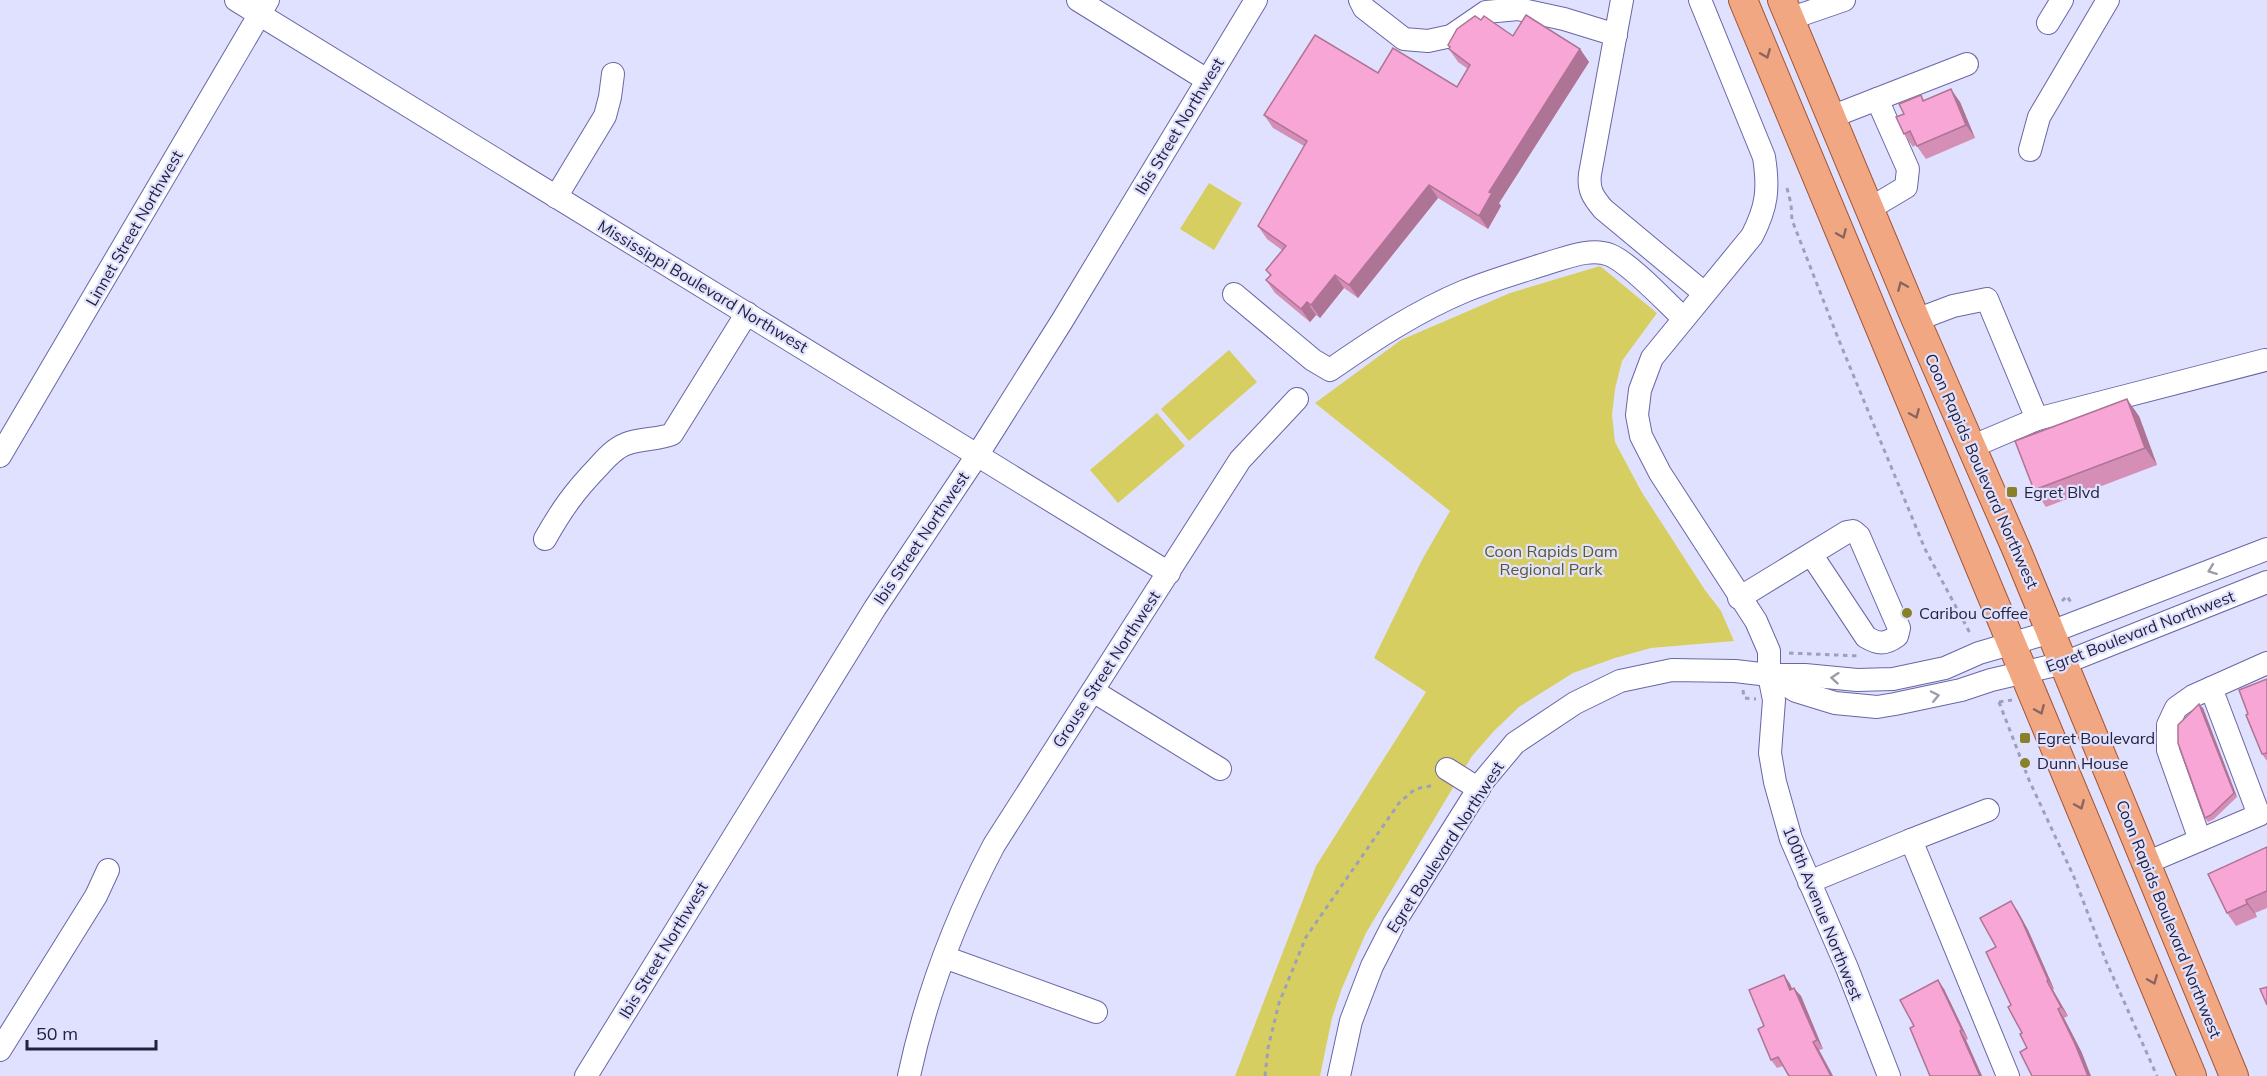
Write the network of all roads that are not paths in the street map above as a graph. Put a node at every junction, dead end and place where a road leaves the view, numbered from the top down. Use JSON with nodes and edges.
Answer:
{"nodes":[{"id":1,"x":236,"y":0,"type":"edge"},
{"id":2,"x":1078,"y":0,"type":"edge"},
{"id":3,"x":1256,"y":0,"type":"edge"},
{"id":4,"x":1360,"y":0,"type":"edge"},
{"id":5,"x":1622,"y":0,"type":"edge"},
{"id":6,"x":1700,"y":0,"type":"edge"},
{"id":7,"x":1743,"y":0,"type":"edge"},
{"id":8,"x":1842,"y":0,"type":"edge"},
{"id":9,"x":2062,"y":0,"type":"edge"},
{"id":10,"x":2108,"y":0,"type":"edge"},
{"id":11,"x":1481,"y":6,"type":"edge"},
{"id":12,"x":264,"y":7,"type":"edge"},
{"id":13,"x":1786,"y":10,"type":"edge"},
{"id":14,"x":2048,"y":23,"type":"dead end"},
{"id":15,"x":1616,"y":35,"type":"junction"},
{"id":16,"x":1967,"y":64,"type":"dead end"},
{"id":17,"x":613,"y":74,"type":"dead end"},
{"id":18,"x":1207,"y":80,"type":"junction"},
{"id":19,"x":1877,"y":99,"type":"junction"},
{"id":20,"x":1831,"y":117,"type":"junction"},
{"id":21,"x":2030,"y":150,"type":"dead end"},
{"id":22,"x":556,"y":197,"type":"junction"},
{"id":23,"x":1869,"y":209,"type":"junction"},
{"id":24,"x":1704,"y":293,"type":"junction"},
{"id":25,"x":1234,"y":294,"type":"dead end"},
{"id":26,"x":747,"y":313,"type":"junction"},
{"id":27,"x":1683,"y":318,"type":"junction"},
{"id":28,"x":1916,"y":320,"type":"junction"},
{"id":29,"x":2265,"y":360,"type":"dead end"},
{"id":30,"x":1297,"y":399,"type":"dead end"},
{"id":31,"x":2037,"y":419,"type":"junction"},
{"id":32,"x":1971,"y":447,"type":"junction"},
{"id":33,"x":978,"y":454,"type":"junction"},
{"id":34,"x":0,"y":456,"type":"edge"},
{"id":35,"x":545,"y":539,"type":"dead end"},
{"id":36,"x":2267,"y":549,"type":"edge"},
{"id":37,"x":1811,"y":554,"type":"junction"},
{"id":38,"x":1169,"y":573,"type":"junction"},
{"id":39,"x":2265,"y":589,"type":"edge"},
{"id":40,"x":1739,"y":598,"type":"junction"},
{"id":41,"x":2051,"y":632,"type":"junction"},
{"id":42,"x":2012,"y":644,"type":"junction"},
{"id":43,"x":2064,"y":663,"type":"junction"},
{"id":44,"x":2267,"y":663,"type":"edge"},
{"id":45,"x":2025,"y":674,"type":"junction"},
{"id":46,"x":1769,"y":675,"type":"junction"},
{"id":47,"x":2211,"y":688,"type":"junction"},
{"id":48,"x":1093,"y":691,"type":"junction"},
{"id":49,"x":1220,"y":769,"type":"dead end"},
{"id":50,"x":1447,"y":769,"type":"dead end"},
{"id":51,"x":1479,"y":789,"type":"junction"},
{"id":52,"x":1989,"y":810,"type":"dead end"},
{"id":53,"x":2263,"y":814,"type":"edge"},
{"id":54,"x":1911,"y":840,"type":"junction"},
{"id":55,"x":2200,"y":840,"type":"junction"},
{"id":56,"x":2146,"y":863,"type":"junction"},
{"id":57,"x":108,"y":870,"type":"dead end"},
{"id":58,"x":1809,"y":882,"type":"junction"},
{"id":59,"x":944,"y":957,"type":"junction"},
{"id":60,"x":1096,"y":1012,"type":"dead end"},
{"id":61,"x":0,"y":1050,"type":"edge"},
{"id":62,"x":586,"y":1076,"type":"edge"},
{"id":63,"x":909,"y":1076,"type":"edge"},
{"id":64,"x":1339,"y":1076,"type":"edge"},
{"id":65,"x":1889,"y":1076,"type":"edge"},
{"id":66,"x":2008,"y":1076,"type":"edge"},
{"id":67,"x":2192,"y":1076,"type":"edge"},
{"id":68,"x":2234,"y":1076,"type":"edge"}],
"edges":[{"from":1,"to":12,"type":"street","name":"Mississippi Boulevard Northwest"},
{"from":2,"to":18,"type":"street"},
{"from":3,"to":18,"type":"street","name":"Ibis Street Northwest"},
{"from":4,"to":11,"type":"street"},
{"from":5,"to":15,"type":"street"},
{"from":6,"to":24,"type":"street","name":"100th Avenue Northwest"},
{"from":7,"to":42,"type":"main road","one_way":true},
{"from":8,"to":13,"type":"street"},
{"from":9,"to":14,"type":"street"},
{"from":10,"to":21,"type":"street"},
{"from":11,"to":15,"type":"street"},
{"from":12,"to":22,"type":"street","name":"Mississippi Boulevard Northwest"},
{"from":12,"to":34,"type":"street","name":"Linnet Street Northwest"},
{"from":13,"to":20,"type":"main road","name":"Coon Rapids Boulevard Northwest"},
{"from":15,"to":24,"type":"street"},
{"from":16,"to":19,"type":"street"},
{"from":17,"to":22,"type":"street"},
{"from":18,"to":33,"type":"street","name":"Ibis Street Northwest"},
{"from":19,"to":20,"type":"street"},
{"from":19,"to":23,"type":"street"},
{"from":20,"to":23,"type":"main road","name":"Coon Rapids Boulevard Northwest"},
{"from":22,"to":26,"type":"street","name":"Mississippi Boulevard Northwest"},
{"from":28,"to":23,"type":"main road","name":"Coon Rapids Boulevard Northwest","one_way":true},
{"from":24,"to":27,"type":"street","name":"100th Avenue Northwest"},
{"from":25,"to":27,"type":"street"},
{"from":26,"to":33,"type":"street","name":"Mississippi Boulevard Northwest"},
{"from":26,"to":35,"type":"street"},
{"from":27,"to":40,"type":"street","name":"100th Avenue Northwest"},
{"from":28,"to":31,"type":"street"},
{"from":28,"to":32,"type":"main road","name":"Coon Rapids Boulevard Northwest"},
{"from":29,"to":31,"type":"street"},
{"from":30,"to":38,"type":"street","name":"Grouse Street Northwest"},
{"from":31,"to":32,"type":"street"},
{"from":32,"to":41,"type":"main road","name":"Coon Rapids Boulevard Northwest"},
{"from":33,"to":38,"type":"street","name":"Mississippi Boulevard Northwest"},
{"from":33,"to":62,"type":"street","name":"Ibis Street Northwest"},
{"from":36,"to":41,"type":"street","name":"Egret Boulevard Northwest","one_way":true},
{"from":37,"to":37,"type":"street"},
{"from":37,"to":40,"type":"street"},
{"from":38,"to":48,"type":"street","name":"Grouse Street Northwest"},
{"from":39,"to":43,"type":"street","name":"Egret Boulevard Northwest"},
{"from":40,"to":46,"type":"street","name":"100th Avenue Northwest"},
{"from":41,"to":42,"type":"street","name":"Egret Boulevard Northwest"},
{"from":41,"to":43,"type":"main road","name":"Coon Rapids Boulevard Northwest"},
{"from":42,"to":45,"type":"main road"},
{"from":42,"to":46,"type":"street","name":"Egret Boulevard Northwest","one_way":true},
{"from":43,"to":45,"type":"street","name":"Egret Boulevard Northwest"},
{"from":43,"to":56,"type":"main road","name":"Coon Rapids Boulevard Northwest"},
{"from":44,"to":47,"type":"street"},
{"from":46,"to":45,"type":"street","name":"Egret Boulevard Northwest","one_way":true},
{"from":45,"to":67,"type":"main road","one_way":true},
{"from":46,"to":51,"type":"street","name":"Egret Boulevard Northwest"},
{"from":46,"to":58,"type":"street","name":"100th Avenue Northwest"},
{"from":47,"to":53,"type":"street"},
{"from":47,"to":55,"type":"street"},
{"from":48,"to":49,"type":"street"},
{"from":48,"to":59,"type":"street","name":"Grouse Street Northwest"},
{"from":50,"to":51,"type":"street"},
{"from":51,"to":64,"type":"street","name":"Egret Boulevard Northwest"},
{"from":52,"to":54,"type":"street"},
{"from":53,"to":55,"type":"street"},
{"from":54,"to":58,"type":"street"},
{"from":54,"to":66,"type":"street"},
{"from":55,"to":56,"type":"street"},
{"from":56,"to":68,"type":"main road","name":"Coon Rapids Boulevard Northwest"},
{"from":57,"to":61,"type":"street"},
{"from":58,"to":65,"type":"street","name":"100th Avenue Northwest"},
{"from":59,"to":60,"type":"street"},
{"from":59,"to":63,"type":"street","name":"Grouse Street Northwest"}]}
